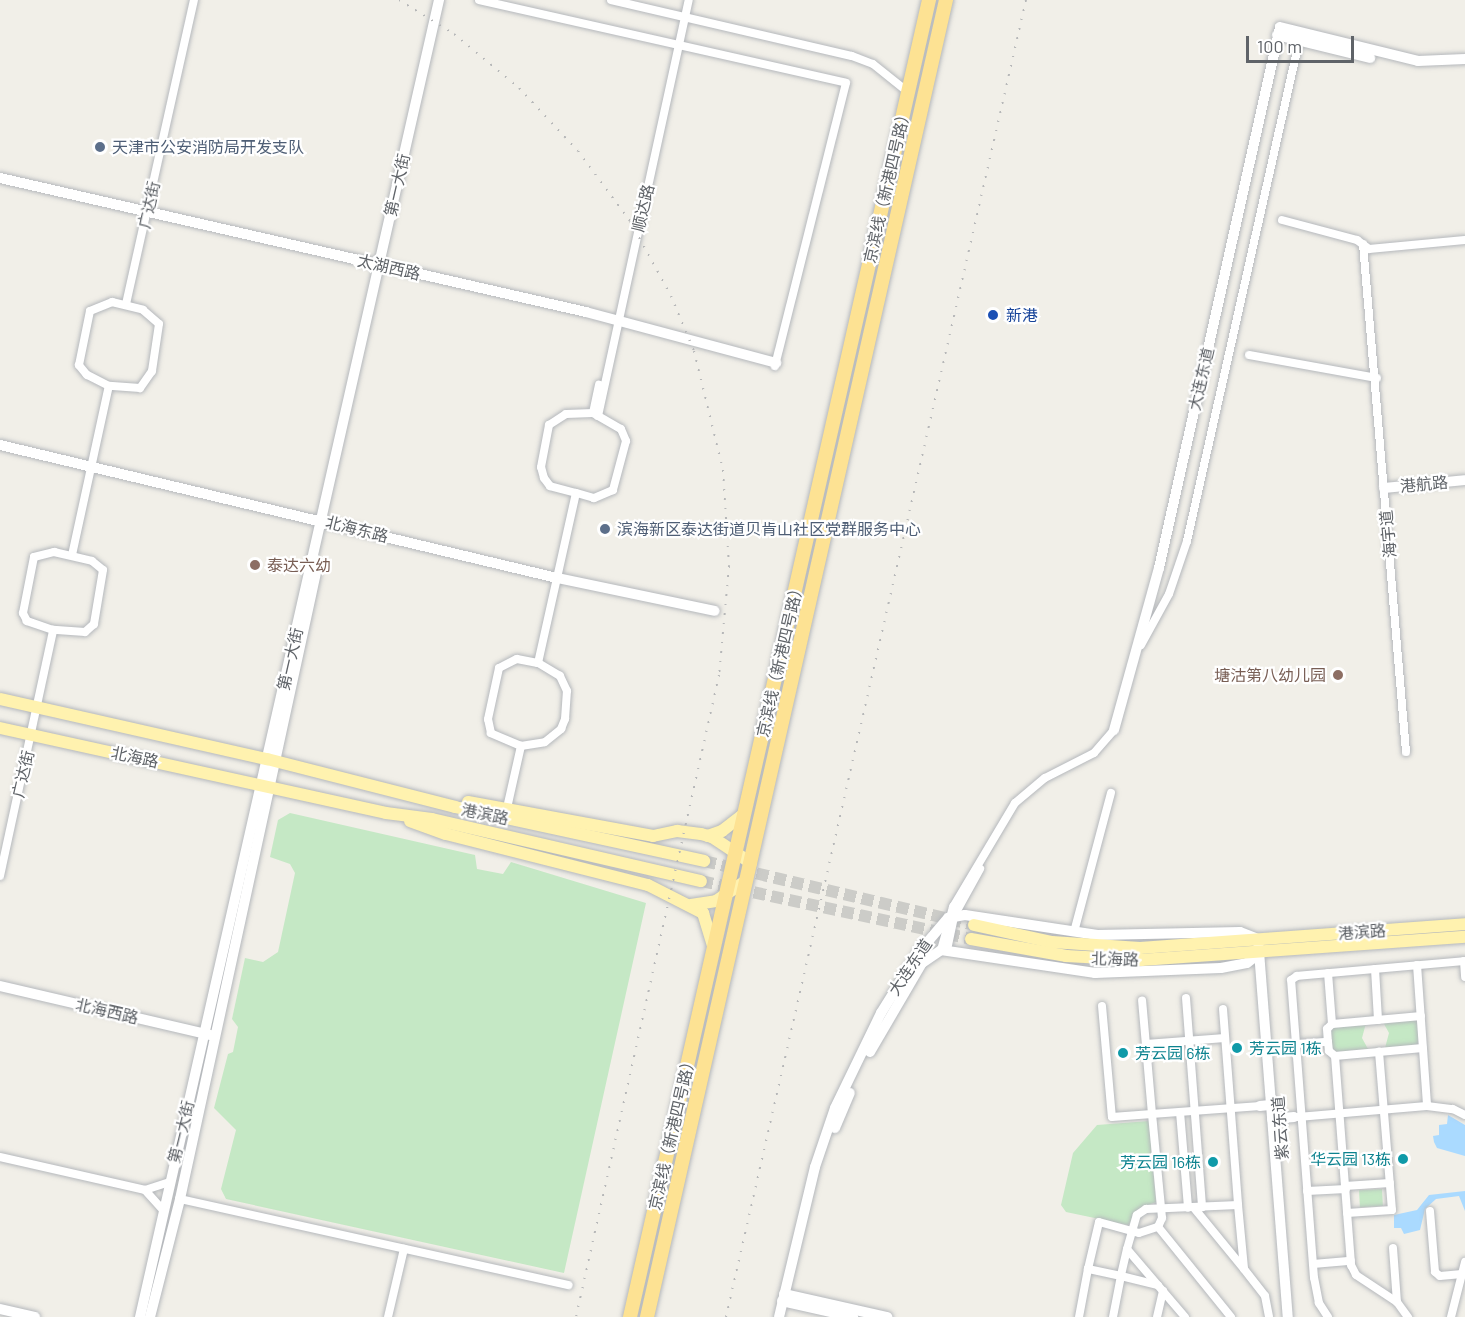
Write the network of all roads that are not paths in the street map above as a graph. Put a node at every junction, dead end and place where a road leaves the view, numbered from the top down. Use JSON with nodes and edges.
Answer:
{"nodes":[{"id":1,"x":194,"y":0,"type":"edge"},
{"id":2,"x":439,"y":0,"type":"edge"},
{"id":3,"x":446,"y":0,"type":"edge"},
{"id":4,"x":479,"y":0,"type":"edge"},
{"id":5,"x":612,"y":0,"type":"edge"},
{"id":6,"x":687,"y":0,"type":"edge"},
{"id":7,"x":929,"y":0,"type":"edge"},
{"id":8,"x":946,"y":0,"type":"edge"},
{"id":9,"x":684,"y":17,"type":"junction"},
{"id":10,"x":1300,"y":36,"type":"junction"},
{"id":11,"x":677,"y":45,"type":"junction"},
{"id":12,"x":1465,"y":59,"type":"edge"},
{"id":13,"x":1465,"y":66,"type":"edge"},
{"id":14,"x":908,"y":92,"type":"junction"},
{"id":15,"x":0,"y":178,"type":"edge"},
{"id":16,"x":0,"y":184,"type":"edge"},
{"id":17,"x":147,"y":214,"type":"junction"},
{"id":18,"x":1282,"y":220,"type":"dead end"},
{"id":19,"x":1465,"y":240,"type":"edge"},
{"id":20,"x":1364,"y":246,"type":"junction"},
{"id":21,"x":382,"y":267,"type":"junction"},
{"id":22,"x":126,"y":304,"type":"junction"},
{"id":23,"x":615,"y":322,"type":"junction"},
{"id":24,"x":1249,"y":355,"type":"dead end"},
{"id":25,"x":776,"y":365,"type":"joint"},
{"id":26,"x":1376,"y":378,"type":"junction"},
{"id":27,"x":109,"y":386,"type":"junction"},
{"id":28,"x":595,"y":414,"type":"junction"},
{"id":29,"x":0,"y":445,"type":"edge"},
{"id":30,"x":92,"y":466,"type":"junction"},
{"id":31,"x":1465,"y":482,"type":"edge"},
{"id":32,"x":1385,"y":489,"type":"junction"},
{"id":33,"x":576,"y":493,"type":"junction"},
{"id":34,"x":324,"y":521,"type":"junction"},
{"id":35,"x":72,"y":555,"type":"junction"},
{"id":36,"x":557,"y":578,"type":"junction"},
{"id":37,"x":715,"y":611,"type":"dead end"},
{"id":38,"x":53,"y":630,"type":"junction"},
{"id":39,"x":1136,"y":653,"type":"junction"},
{"id":40,"x":538,"y":663,"type":"junction"},
{"id":41,"x":0,"y":699,"type":"edge"},
{"id":42,"x":38,"y":708,"type":"junction"},
{"id":43,"x":0,"y":728,"type":"edge"},
{"id":44,"x":1114,"y":730,"type":"joint"},
{"id":45,"x":32,"y":735,"type":"junction"},
{"id":46,"x":521,"y":746,"type":"junction"},
{"id":47,"x":1408,"y":752,"type":"dead end"},
{"id":48,"x":272,"y":760,"type":"junction"},
{"id":49,"x":266,"y":786,"type":"junction"},
{"id":50,"x":394,"y":790,"type":"junction"},
{"id":51,"x":1111,"y":793,"type":"dead end"},
{"id":52,"x":507,"y":808,"type":"junction"},
{"id":53,"x":386,"y":813,"type":"junction"},
{"id":54,"x":745,"y":813,"type":"junction"},
{"id":55,"x":708,"y":836,"type":"junction"},
{"id":56,"x":736,"y":852,"type":"junction"},
{"id":57,"x":704,"y":861,"type":"tunnel mouth"},
{"id":58,"x":751,"y":863,"type":"junction"},
{"id":59,"x":0,"y":876,"type":"edge"},
{"id":60,"x":747,"y":880,"type":"junction"},
{"id":61,"x":701,"y":881,"type":"tunnel mouth"},
{"id":62,"x":727,"y":896,"type":"junction"},
{"id":63,"x":684,"y":904,"type":"junction"},
{"id":64,"x":951,"y":917,"type":"junction"},
{"id":65,"x":1465,"y":924,"type":"edge"},
{"id":66,"x":974,"y":925,"type":"tunnel mouth"},
{"id":67,"x":1074,"y":932,"type":"junction"},
{"id":68,"x":1465,"y":937,"type":"edge"},
{"id":69,"x":971,"y":939,"type":"tunnel mouth"},
{"id":70,"x":1262,"y":939,"type":"junction"},
{"id":71,"x":714,"y":948,"type":"junction"},
{"id":72,"x":944,"y":950,"type":"junction"},
{"id":73,"x":1263,"y":953,"type":"junction"},
{"id":74,"x":1464,"y":961,"type":"edge"},
{"id":75,"x":1417,"y":965,"type":"junction"},
{"id":76,"x":1375,"y":969,"type":"junction"},
{"id":77,"x":1328,"y":973,"type":"junction"},
{"id":78,"x":1465,"y":977,"type":"edge"},
{"id":79,"x":0,"y":986,"type":"edge"},
{"id":80,"x":1186,"y":998,"type":"dead end"},
{"id":81,"x":1142,"y":1000,"type":"dead end"},
{"id":82,"x":1102,"y":1006,"type":"dead end"},
{"id":83,"x":1223,"y":1009,"type":"dead end"},
{"id":84,"x":1420,"y":1016,"type":"junction"},
{"id":85,"x":1378,"y":1020,"type":"junction"},
{"id":86,"x":1332,"y":1024,"type":"junction"},
{"id":87,"x":209,"y":1035,"type":"junction"},
{"id":88,"x":1225,"y":1038,"type":"junction"},
{"id":89,"x":1189,"y":1041,"type":"junction"},
{"id":90,"x":1328,"y":1042,"type":"junction"},
{"id":91,"x":1146,"y":1044,"type":"junction"},
{"id":92,"x":1296,"y":1044,"type":"junction"},
{"id":93,"x":1423,"y":1048,"type":"junction"},
{"id":94,"x":1379,"y":1052,"type":"junction"},
{"id":95,"x":1335,"y":1056,"type":"junction"},
{"id":96,"x":1270,"y":1105,"type":"junction"},
{"id":97,"x":1427,"y":1106,"type":"junction"},
{"id":98,"x":1231,"y":1108,"type":"junction"},
{"id":99,"x":1384,"y":1110,"type":"junction"},
{"id":100,"x":1194,"y":1111,"type":"junction"},
{"id":101,"x":1180,"y":1112,"type":"junction"},
{"id":102,"x":1464,"y":1113,"type":"edge"},
{"id":103,"x":1152,"y":1114,"type":"junction"},
{"id":104,"x":1340,"y":1114,"type":"junction"},
{"id":105,"x":1298,"y":1117,"type":"junction"},
{"id":106,"x":1276,"y":1119,"type":"junction"},
{"id":107,"x":0,"y":1157,"type":"edge"},
{"id":108,"x":169,"y":1182,"type":"junction"},
{"id":109,"x":1390,"y":1183,"type":"junction"},
{"id":110,"x":1345,"y":1187,"type":"junction"},
{"id":111,"x":145,"y":1190,"type":"junction"},
{"id":112,"x":1308,"y":1191,"type":"junction"},
{"id":113,"x":180,"y":1199,"type":"junction"},
{"id":114,"x":1238,"y":1205,"type":"junction"},
{"id":115,"x":1195,"y":1208,"type":"junction"},
{"id":116,"x":162,"y":1209,"type":"junction"},
{"id":117,"x":1162,"y":1210,"type":"junction"},
{"id":118,"x":1430,"y":1210,"type":"dead end"},
{"id":119,"x":1347,"y":1212,"type":"junction"},
{"id":120,"x":1158,"y":1227,"type":"junction"},
{"id":121,"x":1131,"y":1230,"type":"junction"},
{"id":122,"x":1393,"y":1248,"type":"dead end"},
{"id":123,"x":404,"y":1249,"type":"junction"},
{"id":124,"x":1127,"y":1249,"type":"junction"},
{"id":125,"x":1351,"y":1261,"type":"junction"},
{"id":126,"x":1465,"y":1262,"type":"edge"},
{"id":127,"x":1312,"y":1264,"type":"junction"},
{"id":128,"x":1088,"y":1269,"type":"junction"},
{"id":129,"x":1244,"y":1269,"type":"junction"},
{"id":130,"x":1461,"y":1274,"type":"junction"},
{"id":131,"x":1121,"y":1276,"type":"junction"},
{"id":132,"x":569,"y":1285,"type":"dead end"},
{"id":133,"x":1160,"y":1288,"type":"junction"},
{"id":134,"x":1461,"y":1293,"type":"edge"},
{"id":135,"x":786,"y":1298,"type":"junction"},
{"id":136,"x":1396,"y":1302,"type":"junction"},
{"id":137,"x":0,"y":1309,"type":"edge"},
{"id":138,"x":0,"y":1315,"type":"edge"},
{"id":139,"x":9,"y":1317,"type":"edge"},
{"id":140,"x":35,"y":1317,"type":"edge"},
{"id":141,"x":140,"y":1317,"type":"edge"},
{"id":142,"x":150,"y":1317,"type":"edge"},
{"id":143,"x":388,"y":1317,"type":"edge"},
{"id":144,"x":630,"y":1317,"type":"edge"},
{"id":145,"x":647,"y":1317,"type":"edge"},
{"id":146,"x":779,"y":1317,"type":"edge"},
{"id":147,"x":785,"y":1317,"type":"edge"},
{"id":148,"x":853,"y":1317,"type":"edge"},
{"id":149,"x":887,"y":1317,"type":"edge"},
{"id":150,"x":1079,"y":1317,"type":"edge"},
{"id":151,"x":1113,"y":1317,"type":"edge"},
{"id":152,"x":1157,"y":1317,"type":"edge"},
{"id":153,"x":1185,"y":1317,"type":"edge"},
{"id":154,"x":1231,"y":1317,"type":"edge"},
{"id":155,"x":1269,"y":1317,"type":"edge"},
{"id":156,"x":1288,"y":1317,"type":"edge"},
{"id":157,"x":1294,"y":1317,"type":"edge"},
{"id":158,"x":1328,"y":1317,"type":"edge"},
{"id":159,"x":1408,"y":1317,"type":"edge"},
{"id":160,"x":1451,"y":1317,"type":"edge"}],
"edges":[{"from":1,"to":17,"type":"street","name":"广达街"},
{"from":2,"to":21,"type":"street","name":"第一大街"},
{"from":3,"to":21,"type":"street","name":"第一大街"},
{"from":4,"to":11,"type":"street"},
{"from":5,"to":9,"type":"street"},
{"from":6,"to":9,"type":"street","name":"顺达路"},
{"from":7,"to":14,"type":"highway","name":"京滨线（新港四号路）"},
{"from":8,"to":58,"type":"highway","name":"京滨线（新港四号路）"},
{"from":9,"to":11,"type":"street","name":"顺达路"},
{"from":9,"to":14,"type":"street"},
{"from":10,"to":12,"type":"street"},
{"from":10,"to":13,"type":"street"},
{"from":10,"to":39,"type":"street"},
{"from":10,"to":39,"type":"street","name":"大连东道"},
{"from":11,"to":23,"type":"street","name":"顺达路"},
{"from":11,"to":25,"type":"street"},
{"from":14,"to":54,"type":"highway","name":"京滨线（新港四号路）"},
{"from":15,"to":17,"type":"street","name":"太湖西路"},
{"from":16,"to":17,"type":"street","name":"太湖西路"},
{"from":17,"to":21,"type":"street","name":"太湖西路"},
{"from":17,"to":22,"type":"street","name":"广达街"},
{"from":18,"to":20,"type":"street"},
{"from":19,"to":20,"type":"street"},
{"from":20,"to":26,"type":"street","name":"海宇道"},
{"from":21,"to":23,"type":"street","name":"太湖西路"},
{"from":21,"to":34,"type":"street","name":"第一大街"},
{"from":22,"to":27,"type":"street"},
{"from":22,"to":27,"type":"street"},
{"from":23,"to":25,"type":"street","name":"太湖西路"},
{"from":23,"to":28,"type":"street","name":"顺达路"},
{"from":24,"to":26,"type":"street"},
{"from":26,"to":32,"type":"street","name":"海宇道"},
{"from":27,"to":30,"type":"street"},
{"from":28,"to":33,"type":"street"},
{"from":28,"to":33,"type":"street"},
{"from":29,"to":30,"type":"street","name":"北海东路"},
{"from":30,"to":34,"type":"street","name":"北海东路"},
{"from":30,"to":35,"type":"street"},
{"from":31,"to":32,"type":"street","name":"港航路"},
{"from":32,"to":47,"type":"street","name":"海宇道"},
{"from":33,"to":36,"type":"street"},
{"from":34,"to":36,"type":"street","name":"北海东路"},
{"from":34,"to":48,"type":"street","name":"第一大街"},
{"from":35,"to":38,"type":"street"},
{"from":35,"to":38,"type":"street"},
{"from":36,"to":37,"type":"street","name":"北海东路"},
{"from":36,"to":40,"type":"street"},
{"from":38,"to":42,"type":"street","name":"广达街"},
{"from":39,"to":44,"type":"street","name":"大连东道"},
{"from":40,"to":46,"type":"street"},
{"from":40,"to":46,"type":"street"},
{"from":41,"to":42,"type":"main road","name":"北海路"},
{"from":42,"to":45,"type":"street","name":"广达街"},
{"from":42,"to":48,"type":"main road","name":"北海路"},
{"from":43,"to":45,"type":"main road","name":"北海路"},
{"from":44,"to":64,"type":"street"},
{"from":45,"to":49,"type":"main road","name":"北海路"},
{"from":45,"to":59,"type":"street","name":"广达街"},
{"from":46,"to":52,"type":"street"},
{"from":48,"to":49,"type":"street","name":"第一大街"},
{"from":48,"to":50,"type":"main road","name":"港滨路"},
{"from":49,"to":53,"type":"main road","name":"北海路"},
{"from":49,"to":87,"type":"street","name":"第一大街"},
{"from":50,"to":52,"type":"main road"},
{"from":50,"to":57,"type":"main road","name":"港滨路"},
{"from":51,"to":67,"type":"street"},
{"from":52,"to":55,"type":"main road"},
{"from":53,"to":61,"type":"main road"},
{"from":53,"to":63,"type":"main road"},
{"from":54,"to":55,"type":"main road"},
{"from":54,"to":56,"type":"highway","name":"京滨线（新港四号路）"},
{"from":55,"to":56,"type":"main road"},
{"from":56,"to":58,"type":"main road"},
{"from":56,"to":62,"type":"highway","name":"京滨线（新港四号路）"},
{"from":58,"to":60,"type":"highway","name":"京滨线（新港四号路）"},
{"from":60,"to":62,"type":"main road"},
{"from":60,"to":145,"type":"highway","name":"京滨线（新港四号路）"},
{"from":62,"to":63,"type":"main road"},
{"from":62,"to":71,"type":"highway","name":"京滨线（新港四号路）"},
{"from":63,"to":71,"type":"main road"},
{"from":64,"to":67,"type":"street"},
{"from":64,"to":72,"type":"street"},
{"from":64,"to":135,"type":"street","name":"大连东道"},
{"from":65,"to":70,"type":"main road","name":"港滨路"},
{"from":66,"to":70,"type":"main road","name":"北海路"},
{"from":67,"to":70,"type":"street"},
{"from":68,"to":73,"type":"main road","name":"港滨路"},
{"from":69,"to":73,"type":"main road","name":"北海路"},
{"from":70,"to":73,"type":"street","name":"紫云东道"},
{"from":71,"to":144,"type":"highway","name":"京滨线（新港四号路）"},
{"from":72,"to":73,"type":"street","name":"大连东道"},
{"from":72,"to":135,"type":"street","name":"大连东道"},
{"from":73,"to":96,"type":"street","name":"紫云东道"},
{"from":74,"to":75,"type":"street"},
{"from":74,"to":78,"type":"street"},
{"from":75,"to":76,"type":"street"},
{"from":75,"to":84,"type":"street"},
{"from":76,"to":77,"type":"street"},
{"from":76,"to":85,"type":"street"},
{"from":77,"to":86,"type":"street"},
{"from":77,"to":92,"type":"street"},
{"from":79,"to":87,"type":"street","name":"北海西路"},
{"from":80,"to":89,"type":"street"},
{"from":81,"to":91,"type":"street"},
{"from":82,"to":103,"type":"street"},
{"from":83,"to":88,"type":"street"},
{"from":84,"to":85,"type":"street"},
{"from":84,"to":93,"type":"street"},
{"from":85,"to":86,"type":"street"},
{"from":86,"to":90,"type":"street"},
{"from":87,"to":108,"type":"street","name":"第一大街"},
{"from":87,"to":113,"type":"street","name":"第一大街"},
{"from":88,"to":89,"type":"street"},
{"from":88,"to":98,"type":"street"},
{"from":89,"to":91,"type":"street"},
{"from":89,"to":100,"type":"street"},
{"from":90,"to":92,"type":"street"},
{"from":90,"to":95,"type":"street"},
{"from":91,"to":103,"type":"street"},
{"from":92,"to":105,"type":"street"},
{"from":93,"to":94,"type":"street"},
{"from":93,"to":97,"type":"street"},
{"from":94,"to":95,"type":"street"},
{"from":94,"to":99,"type":"street"},
{"from":95,"to":104,"type":"street"},
{"from":96,"to":98,"type":"street"},
{"from":96,"to":106,"type":"street","name":"紫云东道"},
{"from":97,"to":99,"type":"street"},
{"from":97,"to":102,"type":"street"},
{"from":98,"to":100,"type":"street"},
{"from":98,"to":114,"type":"street"},
{"from":99,"to":104,"type":"street"},
{"from":99,"to":109,"type":"street"},
{"from":100,"to":101,"type":"street"},
{"from":100,"to":115,"type":"street"},
{"from":101,"to":103,"type":"street"},
{"from":101,"to":115,"type":"street"},
{"from":103,"to":117,"type":"street"},
{"from":104,"to":105,"type":"street"},
{"from":104,"to":110,"type":"street"},
{"from":105,"to":106,"type":"street"},
{"from":105,"to":112,"type":"street"},
{"from":106,"to":156,"type":"street","name":"紫云东道"},
{"from":106,"to":157,"type":"street","name":"紫云东道"},
{"from":107,"to":111,"type":"street"},
{"from":108,"to":111,"type":"street"},
{"from":108,"to":116,"type":"street","name":"第一大街"},
{"from":109,"to":110,"type":"street"},
{"from":109,"to":119,"type":"street"},
{"from":110,"to":112,"type":"street"},
{"from":110,"to":119,"type":"street"},
{"from":111,"to":116,"type":"street"},
{"from":112,"to":127,"type":"street"},
{"from":113,"to":123,"type":"street"},
{"from":113,"to":142,"type":"street","name":"第一大街"},
{"from":114,"to":115,"type":"street"},
{"from":114,"to":129,"type":"street"},
{"from":115,"to":117,"type":"street"},
{"from":115,"to":129,"type":"street"},
{"from":116,"to":141,"type":"street","name":"第一大街"},
{"from":117,"to":120,"type":"street"},
{"from":117,"to":121,"type":"street"},
{"from":118,"to":130,"type":"street"},
{"from":119,"to":125,"type":"street"},
{"from":120,"to":121,"type":"street"},
{"from":120,"to":154,"type":"street"},
{"from":121,"to":124,"type":"street"},
{"from":121,"to":128,"type":"street"},
{"from":122,"to":136,"type":"street"},
{"from":123,"to":132,"type":"street"},
{"from":123,"to":143,"type":"street"},
{"from":124,"to":131,"type":"street"},
{"from":124,"to":133,"type":"street"},
{"from":125,"to":127,"type":"street"},
{"from":125,"to":136,"type":"street"},
{"from":126,"to":130,"type":"street"},
{"from":127,"to":158,"type":"street"},
{"from":128,"to":131,"type":"street"},
{"from":128,"to":150,"type":"street"},
{"from":129,"to":155,"type":"street"},
{"from":130,"to":134,"type":"street"},
{"from":131,"to":133,"type":"street"},
{"from":131,"to":151,"type":"street"},
{"from":133,"to":152,"type":"street"},
{"from":133,"to":153,"type":"street"},
{"from":134,"to":160,"type":"street"},
{"from":135,"to":146,"type":"street","name":"大连东道"},
{"from":135,"to":147,"type":"street","name":"大连东道"},
{"from":135,"to":148,"type":"street"},
{"from":135,"to":149,"type":"street"},
{"from":136,"to":159,"type":"street"},
{"from":137,"to":140,"type":"street"},
{"from":138,"to":139,"type":"street"}]}
